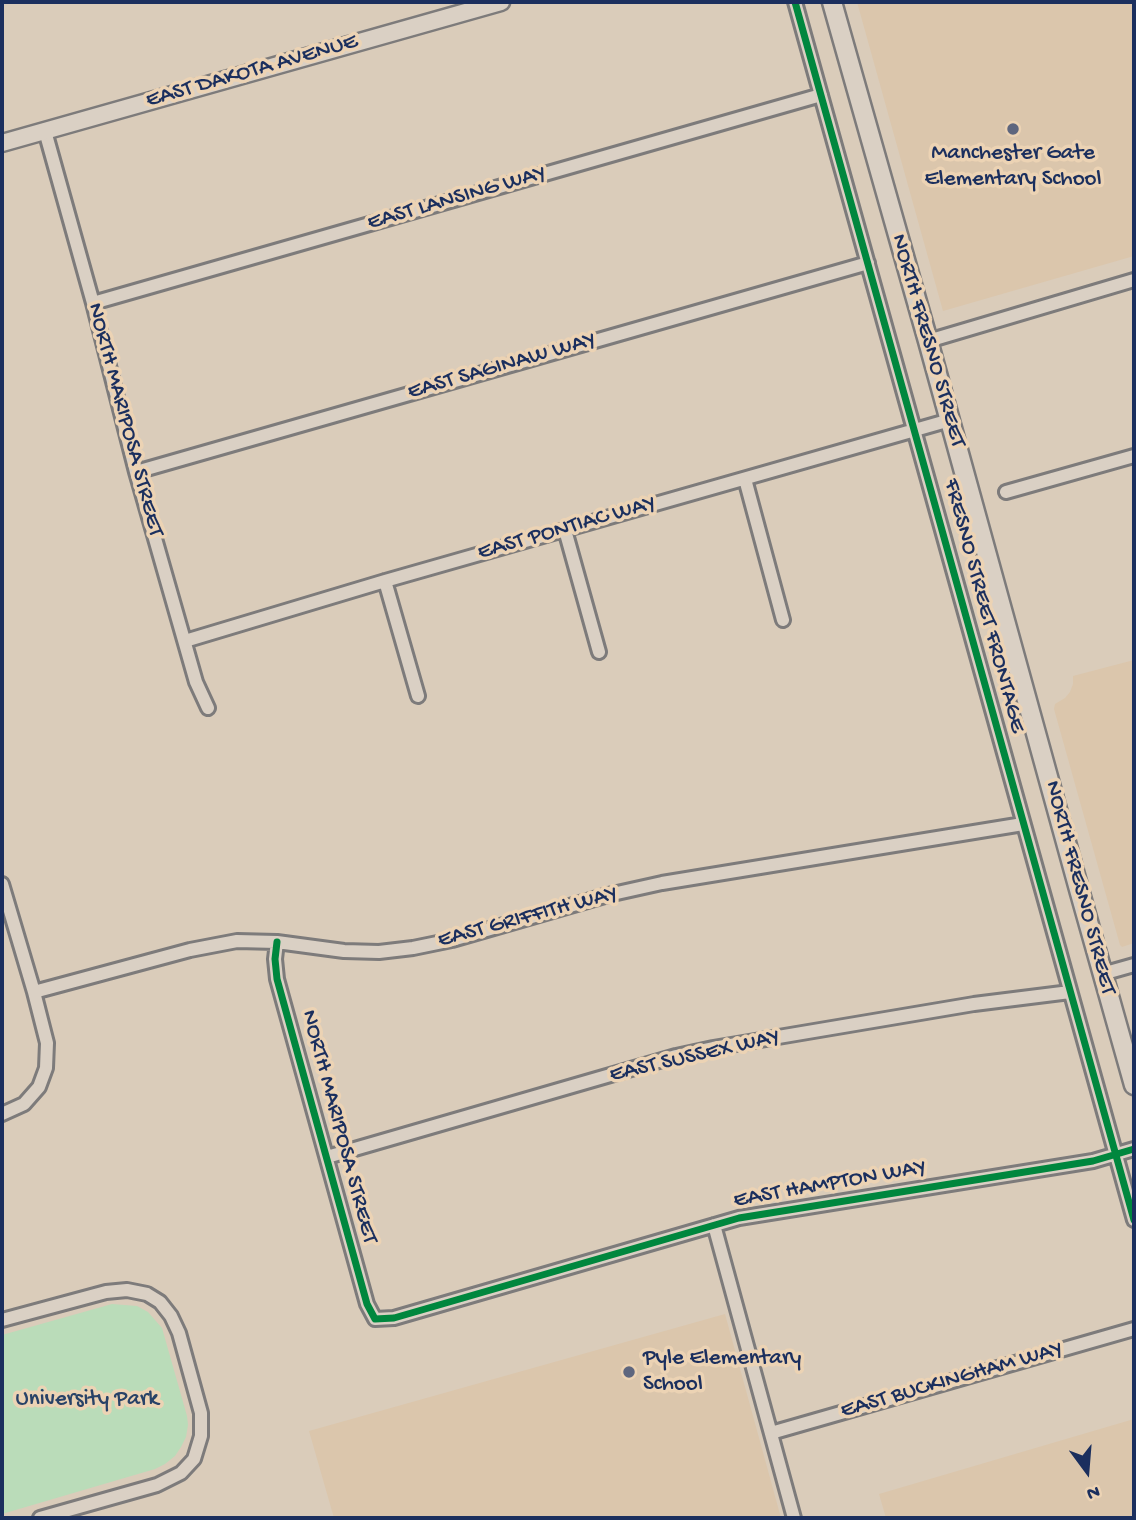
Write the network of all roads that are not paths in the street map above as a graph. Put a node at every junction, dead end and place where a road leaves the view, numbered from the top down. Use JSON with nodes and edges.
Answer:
{"nodes":[{"id":1,"x":501,"y":2,"type":"edge"},
{"id":2,"x":795,"y":2,"type":"edge"},
{"id":3,"x":832,"y":2,"type":"edge"},
{"id":4,"x":821,"y":95,"type":"junction"},
{"id":5,"x":45,"y":131,"type":"junction"},
{"id":6,"x":2,"y":144,"type":"edge"},
{"id":7,"x":868,"y":263,"type":"junction"},
{"id":8,"x":1134,"y":280,"type":"edge"},
{"id":9,"x":93,"y":303,"type":"junction"},
{"id":10,"x":928,"y":341,"type":"junction"},
{"id":11,"x":950,"y":420,"type":"junction"},
{"id":12,"x":914,"y":429,"type":"junction"},
{"id":13,"x":1134,"y":456,"type":"edge"},
{"id":14,"x":136,"y":472,"type":"junction"},
{"id":15,"x":745,"y":479,"type":"junction"},
{"id":16,"x":1006,"y":492,"type":"dead end"},
{"id":17,"x":565,"y":530,"type":"junction"},
{"id":18,"x":385,"y":581,"type":"junction"},
{"id":19,"x":783,"y":620,"type":"dead end"},
{"id":20,"x":185,"y":641,"type":"junction"},
{"id":21,"x":599,"y":652,"type":"dead end"},
{"id":22,"x":418,"y":696,"type":"dead end"},
{"id":23,"x":208,"y":708,"type":"dead end"},
{"id":24,"x":1023,"y":824,"type":"junction"},
{"id":25,"x":2,"y":884,"type":"edge"},
{"id":26,"x":4,"y":899,"type":"edge"},
{"id":27,"x":277,"y":942,"type":"junction"},
{"id":28,"x":1134,"y":965,"type":"edge"},
{"id":29,"x":1102,"y":974,"type":"junction"},
{"id":30,"x":34,"y":992,"type":"junction"},
{"id":31,"x":1070,"y":992,"type":"junction"},
{"id":32,"x":1134,"y":1085,"type":"edge"},
{"id":33,"x":2,"y":1114,"type":"edge"},
{"id":34,"x":1134,"y":1149,"type":"edge"},
{"id":35,"x":1115,"y":1155,"type":"junction"},
{"id":36,"x":327,"y":1157,"type":"junction"},
{"id":37,"x":1134,"y":1220,"type":"edge"},
{"id":38,"x":714,"y":1225,"type":"junction"},
{"id":39,"x":375,"y":1319,"type":"joint"},
{"id":40,"x":2,"y":1321,"type":"edge"},
{"id":41,"x":1134,"y":1329,"type":"edge"},
{"id":42,"x":771,"y":1433,"type":"junction"},
{"id":43,"x":40,"y":1518,"type":"edge"},
{"id":44,"x":794,"y":1518,"type":"edge"}],
"edges":[{"from":1,"to":5,"type":"street","name":"EAST DAKOTA AVENUE"},
{"from":2,"to":4,"type":"street","name":"FRESNO STREET FRONTAGE"},
{"from":3,"to":10,"type":"main road","name":"NORTH FRESNO STREET"},
{"from":4,"to":7,"type":"street","name":"FRESNO STREET FRONTAGE"},
{"from":4,"to":9,"type":"street","name":"EAST LANSING WAY"},
{"from":5,"to":6,"type":"street","name":"EAST DAKOTA AVENUE"},
{"from":5,"to":9,"type":"street","name":"NORTH MARIPOSA STREET"},
{"from":7,"to":12,"type":"street","name":"FRESNO STREET FRONTAGE"},
{"from":7,"to":14,"type":"street","name":"EAST SAGINAW WAY"},
{"from":8,"to":10,"type":"street"},
{"from":9,"to":14,"type":"street","name":"NORTH MARIPOSA STREET"},
{"from":10,"to":11,"type":"main road","name":"NORTH FRESNO STREET"},
{"from":11,"to":12,"type":"street","name":"EAST PONTIAC WAY"},
{"from":11,"to":29,"type":"main road","name":"NORTH FRESNO STREET"},
{"from":12,"to":15,"type":"street","name":"EAST PONTIAC WAY"},
{"from":12,"to":24,"type":"street","name":"FRESNO STREET FRONTAGE"},
{"from":13,"to":16,"type":"street"},
{"from":14,"to":20,"type":"street","name":"NORTH MARIPOSA STREET"},
{"from":15,"to":17,"type":"street","name":"EAST PONTIAC WAY"},
{"from":15,"to":19,"type":"street"},
{"from":17,"to":18,"type":"street","name":"EAST PONTIAC WAY"},
{"from":17,"to":21,"type":"street"},
{"from":18,"to":20,"type":"street","name":"EAST PONTIAC WAY"},
{"from":18,"to":22,"type":"street"},
{"from":20,"to":23,"type":"street","name":"NORTH MARIPOSA STREET"},
{"from":24,"to":27,"type":"street","name":"EAST GRIFFITH WAY"},
{"from":24,"to":31,"type":"street","name":"FRESNO STREET FRONTAGE"},
{"from":25,"to":26,"type":"street"},
{"from":26,"to":30,"type":"street"},
{"from":27,"to":30,"type":"street","name":"EAST GRIFFITH WAY"},
{"from":27,"to":36,"type":"street","name":"NORTH MARIPOSA STREET"},
{"from":28,"to":29,"type":"street"},
{"from":29,"to":32,"type":"main road","name":"NORTH FRESNO STREET"},
{"from":30,"to":33,"type":"street"},
{"from":31,"to":35,"type":"street","name":"FRESNO STREET FRONTAGE"},
{"from":31,"to":36,"type":"street","name":"EAST SUSSEX WAY"},
{"from":34,"to":35,"type":"street","name":"EAST HAMPTON WAY"},
{"from":35,"to":37,"type":"street","name":"FRESNO STREET FRONTAGE"},
{"from":35,"to":38,"type":"street","name":"EAST HAMPTON WAY"},
{"from":36,"to":39,"type":"street","name":"NORTH MARIPOSA STREET"},
{"from":38,"to":39,"type":"street","name":"EAST HAMPTON WAY"},
{"from":38,"to":42,"type":"street"},
{"from":40,"to":43,"type":"street"},
{"from":41,"to":42,"type":"street","name":"EAST BUCKINGHAM WAY"},
{"from":42,"to":44,"type":"street"}]}
